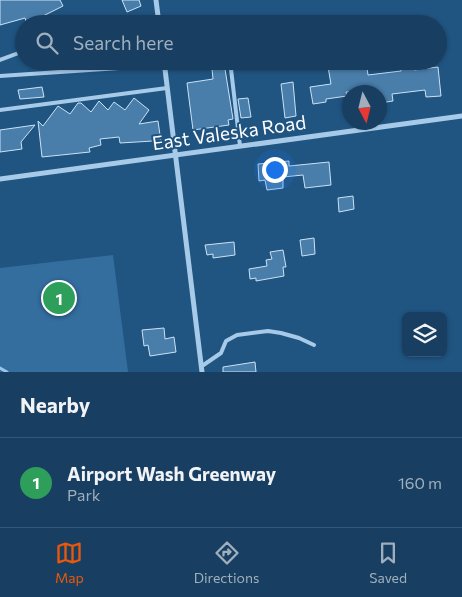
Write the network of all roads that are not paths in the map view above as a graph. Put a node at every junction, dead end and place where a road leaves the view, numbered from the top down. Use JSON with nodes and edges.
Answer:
{"nodes":[{"id":1,"x":156,"y":0,"type":"edge"},
{"id":2,"x":158,"y":15,"type":"edge"},
{"id":3,"x":15,"y":54,"type":"edge"},
{"id":4,"x":0,"y":60,"type":"edge"},
{"id":5,"x":76,"y":70,"type":"edge"},
{"id":6,"x":165,"y":70,"type":"edge"},
{"id":7,"x":231,"y":70,"type":"edge"},
{"id":8,"x":0,"y":76,"type":"edge"},
{"id":9,"x":167,"y":88,"type":"junction"},
{"id":10,"x":0,"y":110,"type":"edge"},
{"id":11,"x":462,"y":116,"type":"edge"},
{"id":12,"x":240,"y":146,"type":"junction"},
{"id":13,"x":176,"y":154,"type":"junction"},
{"id":14,"x":0,"y":179,"type":"edge"},
{"id":15,"x":314,"y":345,"type":"dead end"},
{"id":16,"x":202,"y":369,"type":"edge"}],
"edges":[{"from":1,"to":2,"type":"street"},
{"from":3,"to":4,"type":"lane"},
{"from":5,"to":8,"type":"lane"},
{"from":6,"to":9,"type":"street"},
{"from":7,"to":12,"type":"lane"},
{"from":9,"to":10,"type":"lane"},
{"from":9,"to":13,"type":"street"},
{"from":11,"to":12,"type":"street","name":"East Valeska Road"},
{"from":12,"to":13,"type":"street","name":"East Valeska Road"},
{"from":13,"to":14,"type":"street","name":"East Valeska Road"},
{"from":13,"to":16,"type":"street"},
{"from":15,"to":16,"type":"lane"}]}
